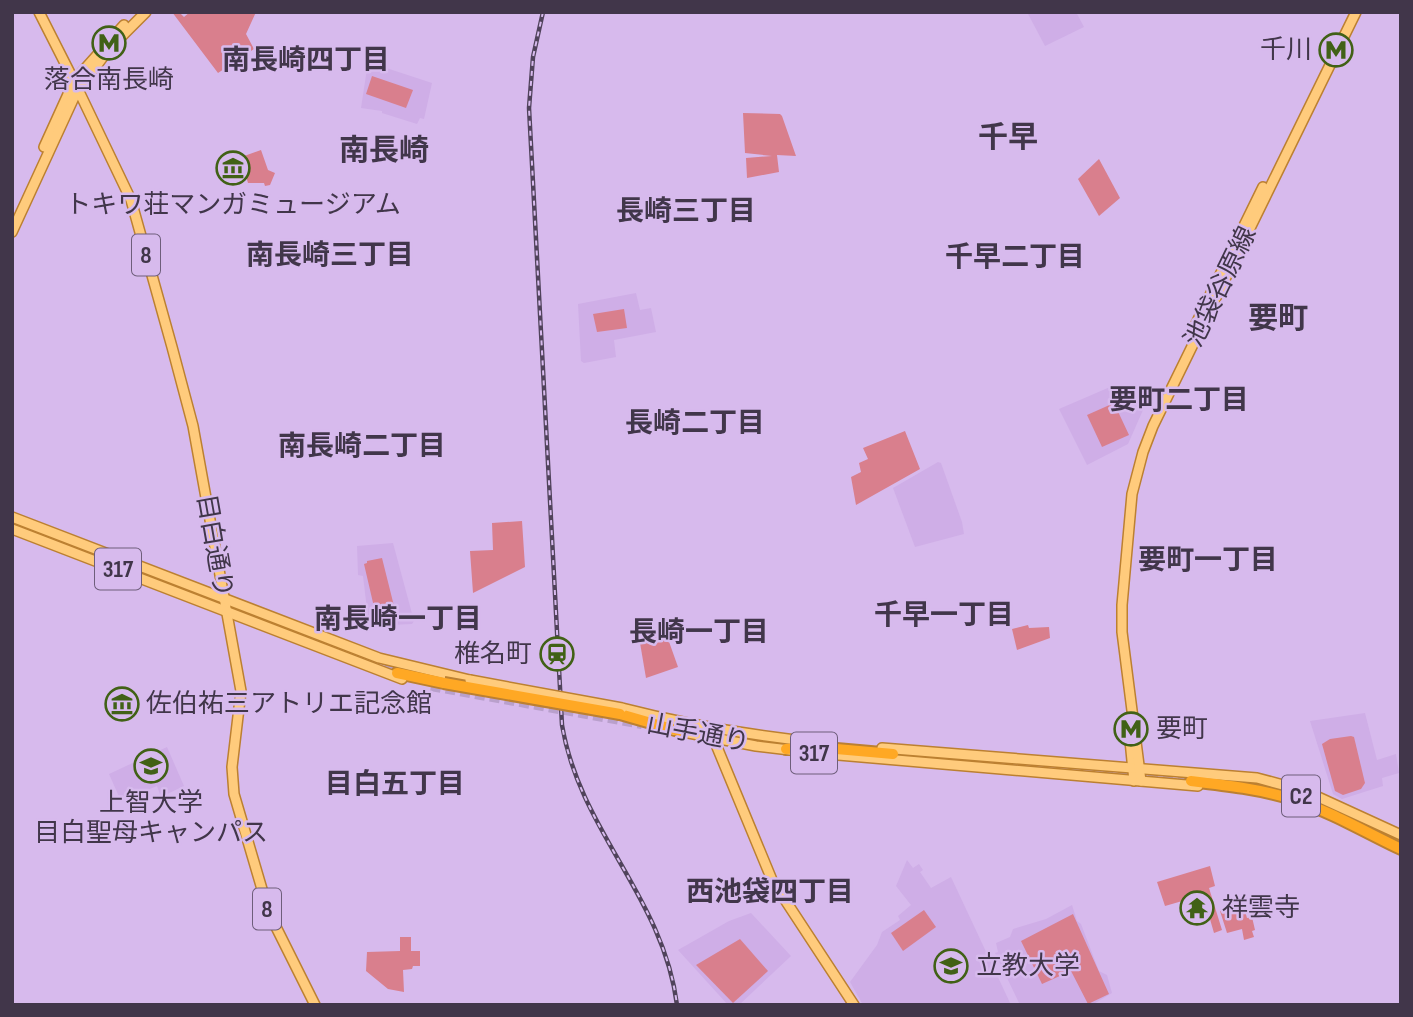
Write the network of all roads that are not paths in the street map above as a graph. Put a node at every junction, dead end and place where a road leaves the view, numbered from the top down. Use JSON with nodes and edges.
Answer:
{"nodes":[{"id":1,"x":39,"y":12,"type":"edge"},
{"id":2,"x":138,"y":12,"type":"edge"},
{"id":3,"x":146,"y":12,"type":"edge"},
{"id":4,"x":1349,"y":12,"type":"edge"},
{"id":5,"x":1356,"y":12,"type":"edge"},
{"id":6,"x":76,"y":85,"type":"junction"},
{"id":7,"x":88,"y":110,"type":"junction"},
{"id":8,"x":63,"y":118,"type":"junction"},
{"id":9,"x":12,"y":220,"type":"edge"},
{"id":10,"x":12,"y":232,"type":"edge"},
{"id":11,"x":12,"y":517,"type":"edge"},
{"id":12,"x":12,"y":528,"type":"edge"},
{"id":13,"x":115,"y":556,"type":"junction"},
{"id":14,"x":111,"y":567,"type":"junction"},
{"id":15,"x":224,"y":598,"type":"junction"},
{"id":16,"x":225,"y":609,"type":"junction"},
{"id":17,"x":398,"y":671,"type":"tunnel mouth"},
{"id":18,"x":446,"y":684,"type":"junction"},
{"id":19,"x":542,"y":692,"type":"junction"},
{"id":20,"x":621,"y":714,"type":"junction"},
{"id":21,"x":709,"y":728,"type":"junction"},
{"id":22,"x":679,"y":731,"type":"joint"},
{"id":23,"x":714,"y":739,"type":"junction"},
{"id":24,"x":786,"y":749,"type":"junction"},
{"id":25,"x":893,"y":754,"type":"tunnel mouth"},
{"id":26,"x":957,"y":759,"type":"junction"},
{"id":27,"x":1137,"y":767,"type":"junction"},
{"id":28,"x":1138,"y":781,"type":"junction"},
{"id":29,"x":1401,"y":835,"type":"edge"},
{"id":30,"x":1401,"y":842,"type":"edge"},
{"id":31,"x":1401,"y":850,"type":"edge"},
{"id":32,"x":315,"y":1005,"type":"edge"},
{"id":33,"x":854,"y":1005,"type":"edge"}],
"edges":[{"from":1,"to":6,"type":"main road","name":"目白通り"},
{"from":2,"to":6,"type":"main road"},
{"from":3,"to":6,"type":"main road"},
{"from":4,"to":27,"type":"main road","name":"池袋谷原線"},
{"from":5,"to":27,"type":"main road","name":"池袋谷原線"},
{"from":6,"to":7,"type":"main road","name":"目白通り","number":"8"},
{"from":6,"to":8,"type":"main road"},
{"from":6,"to":9,"type":"main road"},
{"from":7,"to":8,"type":"main road"},
{"from":7,"to":15,"type":"main road","name":"目白通り","number":"8"},
{"from":8,"to":10,"type":"main road"},
{"from":11,"to":13,"type":"main road","name":"山手通り","number":"317"},
{"from":12,"to":14,"type":"main road","number":"317"},
{"from":13,"to":14,"type":"main road"},
{"from":13,"to":15,"type":"main road","name":"山手通り","number":"317"},
{"from":14,"to":16,"type":"main road","number":"317"},
{"from":15,"to":16,"type":"main road","name":"目白通り","number":"8"},
{"from":15,"to":19,"type":"main road","name":"山手通り","number":"317","bridge":true},
{"from":16,"to":18,"type":"main road","number":"317"},
{"from":16,"to":32,"type":"main road","name":"目白通り","number":"8"},
{"from":17,"to":18,"type":"highway"},
{"from":18,"to":19,"type":"highway","bridge":true},
{"from":18,"to":20,"type":"highway","bridge":true},
{"from":19,"to":20,"type":"main road","name":"山手通り","number":"317","bridge":true},
{"from":20,"to":21,"type":"main road","name":"山手通り","number":"317"},
{"from":20,"to":22,"type":"highway"},
{"from":21,"to":23,"type":"main road"},
{"from":21,"to":26,"type":"main road","name":"山手通り","number":"317"},
{"from":22,"to":23,"type":"main road","name":"山手通り","number":"317"},
{"from":23,"to":24,"type":"main road","name":"山手通り","number":"317"},
{"from":23,"to":33,"type":"main road"},
{"from":24,"to":25,"type":"highway"},
{"from":24,"to":26,"type":"main road","name":"山手通り","number":"317"},
{"from":26,"to":27,"type":"main road","name":"山手通り","number":"317"},
{"from":26,"to":28,"type":"main road","name":"山手通り","number":"317"},
{"from":27,"to":28,"type":"main road","name":"池袋谷原線"},
{"from":27,"to":29,"type":"main road","name":"山手通り","number":"317"},
{"from":28,"to":31,"type":"main road","name":"山手通り","number":"317"},
{"from":30,"to":31,"type":"highway","number":"C2"}]}
